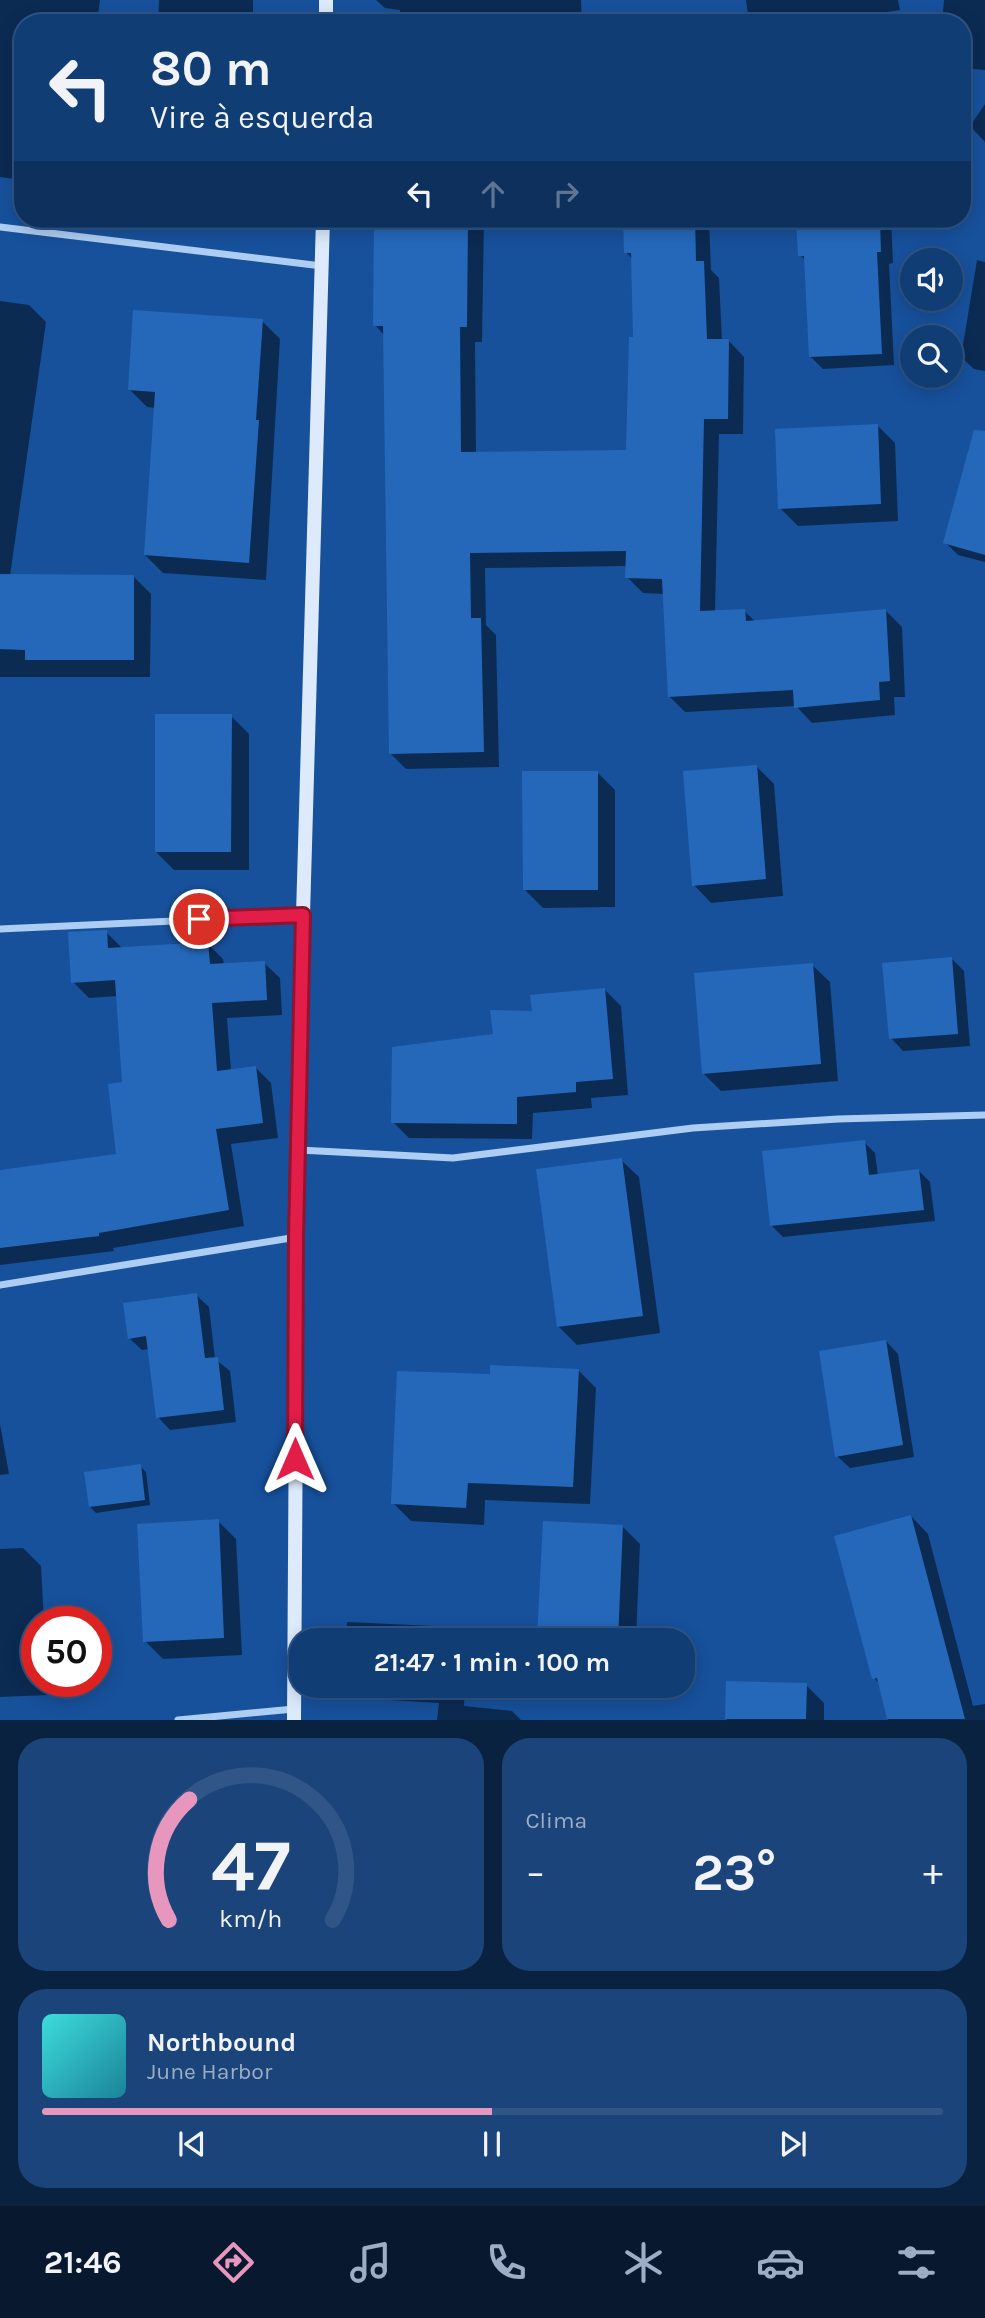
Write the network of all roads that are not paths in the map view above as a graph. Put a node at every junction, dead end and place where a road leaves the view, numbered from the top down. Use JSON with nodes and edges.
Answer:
{"nodes":[{"id":1,"x":0,"y":227,"type":"edge"},
{"id":2,"x":323,"y":228,"type":"edge"},
{"id":3,"x":322,"y":266,"type":"junction"},
{"id":4,"x":303,"y":915,"type":"junction"},
{"id":5,"x":0,"y":929,"type":"edge"},
{"id":6,"x":985,"y":1115,"type":"edge"},
{"id":7,"x":299,"y":1150,"type":"junction"},
{"id":8,"x":296,"y":1237,"type":"junction"},
{"id":9,"x":0,"y":1285,"type":"edge"},
{"id":10,"x":294,"y":1714,"type":"edge"},
{"id":11,"x":178,"y":1720,"type":"edge"}],
"edges":[{"from":1,"to":3,"type":"street"},
{"from":2,"to":3,"type":"main road"},
{"from":3,"to":4,"type":"main road"},
{"from":4,"to":5,"type":"street"},
{"from":4,"to":7,"type":"main road"},
{"from":6,"to":7,"type":"street"},
{"from":7,"to":8,"type":"main road"},
{"from":8,"to":9,"type":"street"},
{"from":8,"to":10,"type":"main road"},
{"from":10,"to":11,"type":"street"}]}
